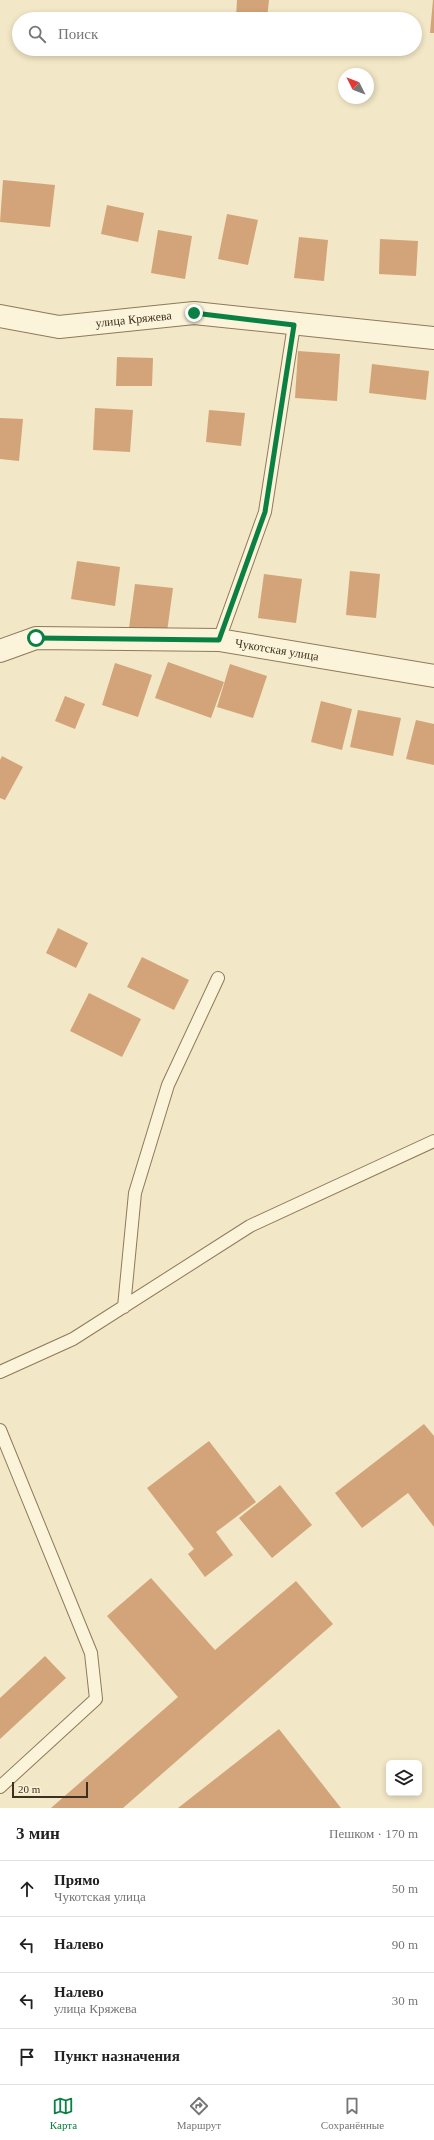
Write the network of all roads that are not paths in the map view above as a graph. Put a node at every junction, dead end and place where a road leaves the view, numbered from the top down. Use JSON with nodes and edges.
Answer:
{"nodes":[{"id":1,"x":0,"y":316,"type":"edge"},
{"id":2,"x":294,"y":325,"type":"junction"},
{"id":3,"x":434,"y":338,"type":"edge"},
{"id":4,"x":219,"y":640,"type":"junction"},
{"id":5,"x":0,"y":651,"type":"edge"},
{"id":6,"x":434,"y":676,"type":"edge"},
{"id":7,"x":218,"y":978,"type":"dead end"},
{"id":8,"x":434,"y":1142,"type":"edge"},
{"id":9,"x":124,"y":1307,"type":"junction"},
{"id":10,"x":0,"y":1372,"type":"edge"},
{"id":11,"x":0,"y":1430,"type":"edge"},
{"id":12,"x":0,"y":1787,"type":"edge"}],
"edges":[{"from":1,"to":2,"type":"street","name":"улица Кряжева"},
{"from":2,"to":3,"type":"street","name":"улица Кряжева"},
{"from":2,"to":4,"type":"lane"},
{"from":4,"to":5,"type":"street","name":"Чукотская улица"},
{"from":4,"to":6,"type":"street","name":"Чукотская улица"},
{"from":7,"to":9,"type":"lane"},
{"from":8,"to":9,"type":"lane"},
{"from":9,"to":10,"type":"lane"},
{"from":11,"to":12,"type":"lane"}]}
